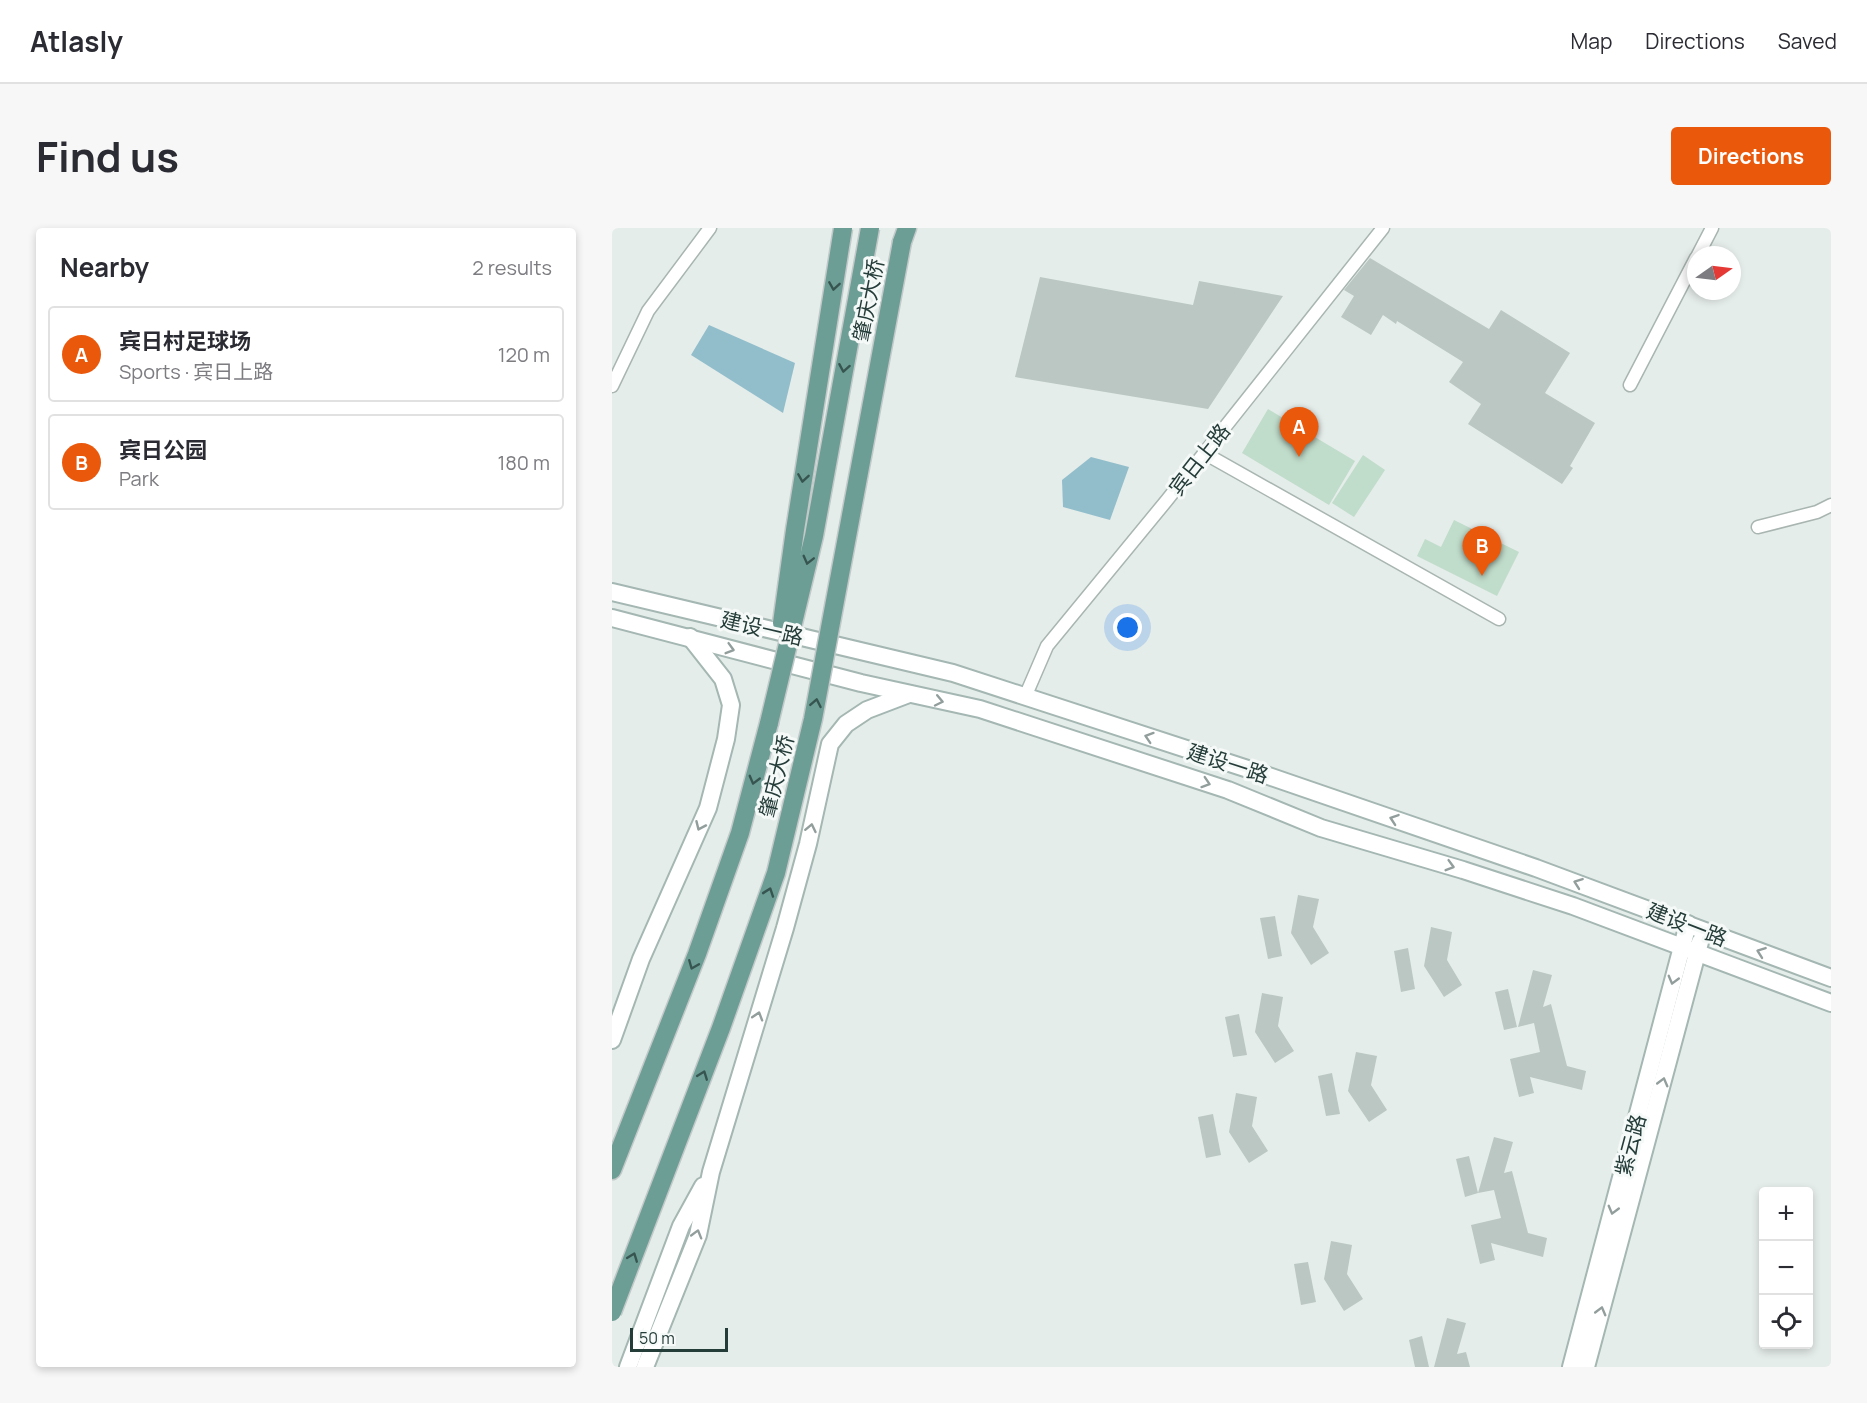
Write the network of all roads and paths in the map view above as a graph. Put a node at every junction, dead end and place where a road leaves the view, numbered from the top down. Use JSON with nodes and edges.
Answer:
{"nodes":[{"id":1,"x":710,"y":228,"type":"edge"},
{"id":2,"x":843,"y":228,"type":"edge"},
{"id":3,"x":870,"y":228,"type":"edge"},
{"id":4,"x":1383,"y":228,"type":"edge"},
{"id":5,"x":1712,"y":228,"type":"edge"},
{"id":6,"x":904,"y":233,"type":"edge"},
{"id":7,"x":1702,"y":246,"type":"edge"},
{"id":8,"x":1687,"y":275,"type":"edge"},
{"id":9,"x":615,"y":370,"type":"edge"},
{"id":10,"x":1630,"y":385,"type":"dead end"},
{"id":11,"x":612,"y":386,"type":"edge"},
{"id":12,"x":1204,"y":453,"type":"junction"},
{"id":13,"x":1831,"y":505,"type":"edge"},
{"id":14,"x":1758,"y":527,"type":"dead end"},
{"id":15,"x":612,"y":592,"type":"edge"},
{"id":16,"x":612,"y":618,"type":"edge"},
{"id":17,"x":1499,"y":619,"type":"dead end"},
{"id":18,"x":690,"y":637,"type":"junction"},
{"id":19,"x":909,"y":694,"type":"junction"},
{"id":20,"x":1025,"y":697,"type":"junction"},
{"id":21,"x":769,"y":723,"type":"junction"},
{"id":22,"x":1696,"y":927,"type":"junction"},
{"id":23,"x":1690,"y":950,"type":"junction"},
{"id":24,"x":1823,"y":975,"type":"edge"},
{"id":25,"x":1806,"y":994,"type":"junction"},
{"id":26,"x":1831,"y":1003,"type":"edge"},
{"id":27,"x":612,"y":1040,"type":"edge"},
{"id":28,"x":612,"y":1170,"type":"edge"},
{"id":29,"x":711,"y":1172,"type":"junction"},
{"id":30,"x":612,"y":1312,"type":"edge"},
{"id":31,"x":628,"y":1367,"type":"edge"},
{"id":32,"x":645,"y":1367,"type":"edge"},
{"id":33,"x":1571,"y":1367,"type":"edge"},
{"id":34,"x":1586,"y":1367,"type":"edge"}],
"edges":[{"from":1,"to":9,"type":"street"},
{"from":2,"to":21,"type":"main road","one_way":true,"bridge":true},
{"from":3,"to":21,"type":"main road","name":"肇庆大桥","one_way":true,"bridge":true},
{"from":4,"to":12,"type":"street","name":"宾日上路"},
{"from":5,"to":7,"type":"street"},
{"from":30,"to":6,"type":"main road","name":"肇庆大桥","one_way":true,"bridge":true},
{"from":8,"to":10,"type":"street"},
{"from":9,"to":11,"type":"street"},
{"from":12,"to":17,"type":"street"},
{"from":12,"to":20,"type":"street","name":"宾日上路"},
{"from":13,"to":14,"type":"street"},
{"from":15,"to":20,"type":"main road","name":"建设一路"},
{"from":16,"to":18,"type":"main road","name":"建设一路"},
{"from":18,"to":19,"type":"main road","name":"建设一路","one_way":true},
{"from":18,"to":27,"type":"main road","one_way":true},
{"from":19,"to":23,"type":"main road","name":"建设一路","one_way":true},
{"from":29,"to":19,"type":"main road","one_way":true},
{"from":22,"to":20,"type":"main road","name":"建设一路","one_way":true},
{"from":21,"to":28,"type":"main road","name":"肇庆大桥","one_way":true},
{"from":22,"to":23,"type":"main road","name":"紫云路"},
{"from":24,"to":22,"type":"main road","name":"建设一路","one_way":true},
{"from":23,"to":25,"type":"main road","name":"建设一路"},
{"from":23,"to":33,"type":"main road","name":"紫云路","one_way":true},
{"from":34,"to":23,"type":"main road","name":"紫云路","one_way":true},
{"from":24,"to":25,"type":"main road"},
{"from":25,"to":26,"type":"main road","name":"建设一路"},
{"from":29,"to":31,"type":"main road"},
{"from":32,"to":29,"type":"main road","one_way":true}]}
